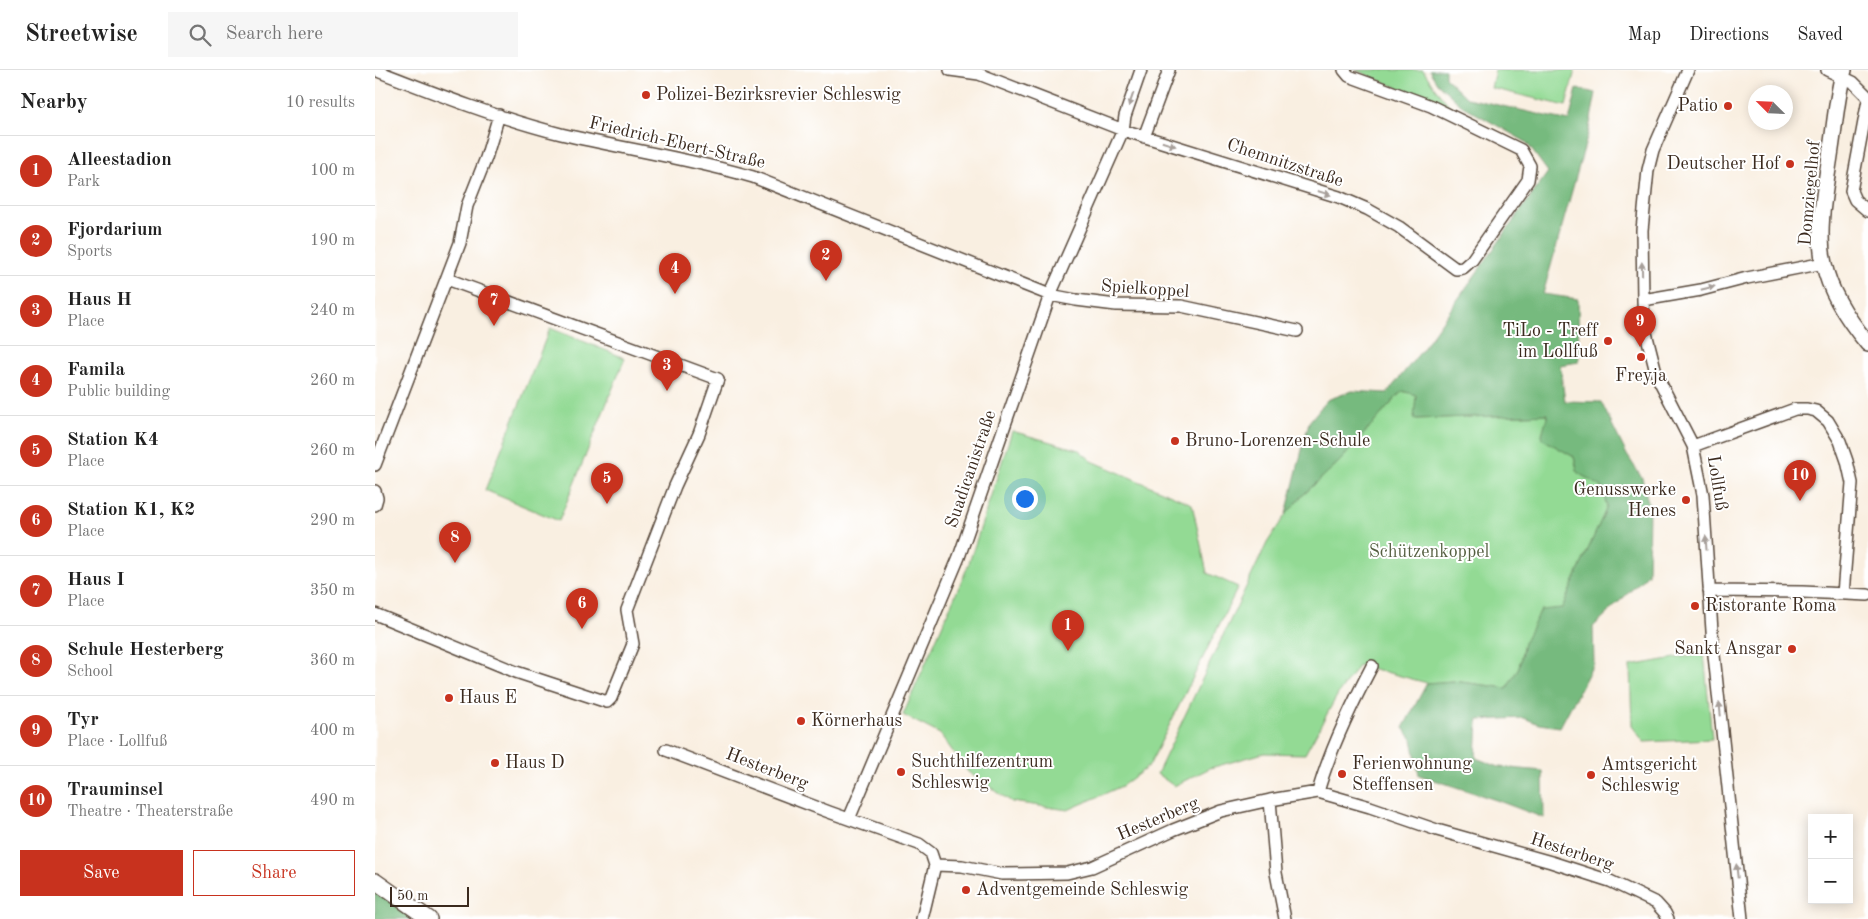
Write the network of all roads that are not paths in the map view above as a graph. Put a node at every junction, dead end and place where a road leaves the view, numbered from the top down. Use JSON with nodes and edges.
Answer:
{"nodes":[{"id":1,"x":375,"y":70,"type":"edge"},
{"id":2,"x":950,"y":70,"type":"edge"},
{"id":3,"x":1141,"y":70,"type":"edge"},
{"id":4,"x":1169,"y":70,"type":"edge"},
{"id":5,"x":1344,"y":70,"type":"edge"},
{"id":6,"x":1688,"y":70,"type":"edge"},
{"id":7,"x":1827,"y":70,"type":"edge"},
{"id":8,"x":1843,"y":74,"type":"edge"},
{"id":9,"x":1868,"y":99,"type":"edge"},
{"id":10,"x":499,"y":115,"type":"junction"},
{"id":11,"x":1123,"y":130,"type":"junction"},
{"id":12,"x":1144,"y":137,"type":"junction"},
{"id":13,"x":1868,"y":210,"type":"edge"},
{"id":14,"x":1824,"y":263,"type":"junction"},
{"id":15,"x":447,"y":279,"type":"junction"},
{"id":16,"x":1050,"y":294,"type":"junction"},
{"id":17,"x":1643,"y":300,"type":"junction"},
{"id":18,"x":1297,"y":331,"type":"dead end"},
{"id":19,"x":1868,"y":344,"type":"edge"},
{"id":20,"x":1693,"y":446,"type":"junction"},
{"id":21,"x":375,"y":466,"type":"edge"},
{"id":22,"x":375,"y":491,"type":"edge"},
{"id":23,"x":375,"y":505,"type":"edge"},
{"id":24,"x":1709,"y":591,"type":"junction"},
{"id":25,"x":1843,"y":594,"type":"junction"},
{"id":26,"x":1868,"y":595,"type":"edge"},
{"id":27,"x":375,"y":614,"type":"edge"},
{"id":28,"x":1372,"y":666,"type":"dead end"},
{"id":29,"x":666,"y":750,"type":"dead end"},
{"id":30,"x":1319,"y":792,"type":"junction"},
{"id":31,"x":1270,"y":800,"type":"junction"},
{"id":32,"x":849,"y":819,"type":"junction"},
{"id":33,"x":935,"y":865,"type":"junction"},
{"id":34,"x":375,"y":881,"type":"edge"},
{"id":35,"x":429,"y":919,"type":"edge"},
{"id":36,"x":922,"y":919,"type":"edge"},
{"id":37,"x":1285,"y":919,"type":"edge"},
{"id":38,"x":1668,"y":919,"type":"edge"},
{"id":39,"x":1742,"y":919,"type":"edge"}],
"edges":[{"from":1,"to":10,"type":"street","name":"Friedrich-Ebert-Straße"},
{"from":2,"to":11,"type":"street","name":"Chemnitzstraße"},
{"from":3,"to":11,"type":"street","name":"Suadicanistraße","one_way":true},
{"from":4,"to":12,"type":"street"},
{"from":12,"to":5,"type":"street","name":"Chemnitzstraße","one_way":true},
{"from":17,"to":6,"type":"street","name":"Lollfuß","one_way":true},
{"from":7,"to":8,"type":"street"},
{"from":8,"to":9,"type":"street"},
{"from":8,"to":14,"type":"street","name":"Domziegelhof"},
{"from":9,"to":13,"type":"street"},
{"from":10,"to":15,"type":"street"},
{"from":10,"to":16,"type":"street","name":"Friedrich-Ebert-Straße"},
{"from":11,"to":12,"type":"street","name":"Chemnitzstraße"},
{"from":11,"to":16,"type":"street","name":"Suadicanistraße"},
{"from":17,"to":14,"type":"street","name":"Domziegelhof","one_way":true},
{"from":14,"to":19,"type":"street"},
{"from":15,"to":21,"type":"street"},
{"from":15,"to":27,"type":"street"},
{"from":16,"to":18,"type":"street","name":"Spielkoppel"},
{"from":16,"to":32,"type":"street","name":"Suadicanistraße"},
{"from":17,"to":20,"type":"street","name":"Lollfuß"},
{"from":24,"to":20,"type":"street","name":"Lollfuß","one_way":true},
{"from":20,"to":25,"type":"street"},
{"from":22,"to":23,"type":"street"},
{"from":24,"to":25,"type":"street"},
{"from":39,"to":24,"type":"street","name":"Lollfuß","one_way":true},
{"from":25,"to":26,"type":"street"},
{"from":28,"to":30,"type":"street"},
{"from":29,"to":32,"type":"street","name":"Hesterberg"},
{"from":30,"to":31,"type":"street","name":"Hesterberg"},
{"from":30,"to":38,"type":"street","name":"Hesterberg"},
{"from":31,"to":33,"type":"street","name":"Hesterberg"},
{"from":31,"to":37,"type":"street"},
{"from":32,"to":33,"type":"street","name":"Hesterberg"},
{"from":33,"to":36,"type":"street"},
{"from":34,"to":35,"type":"street"}]}
